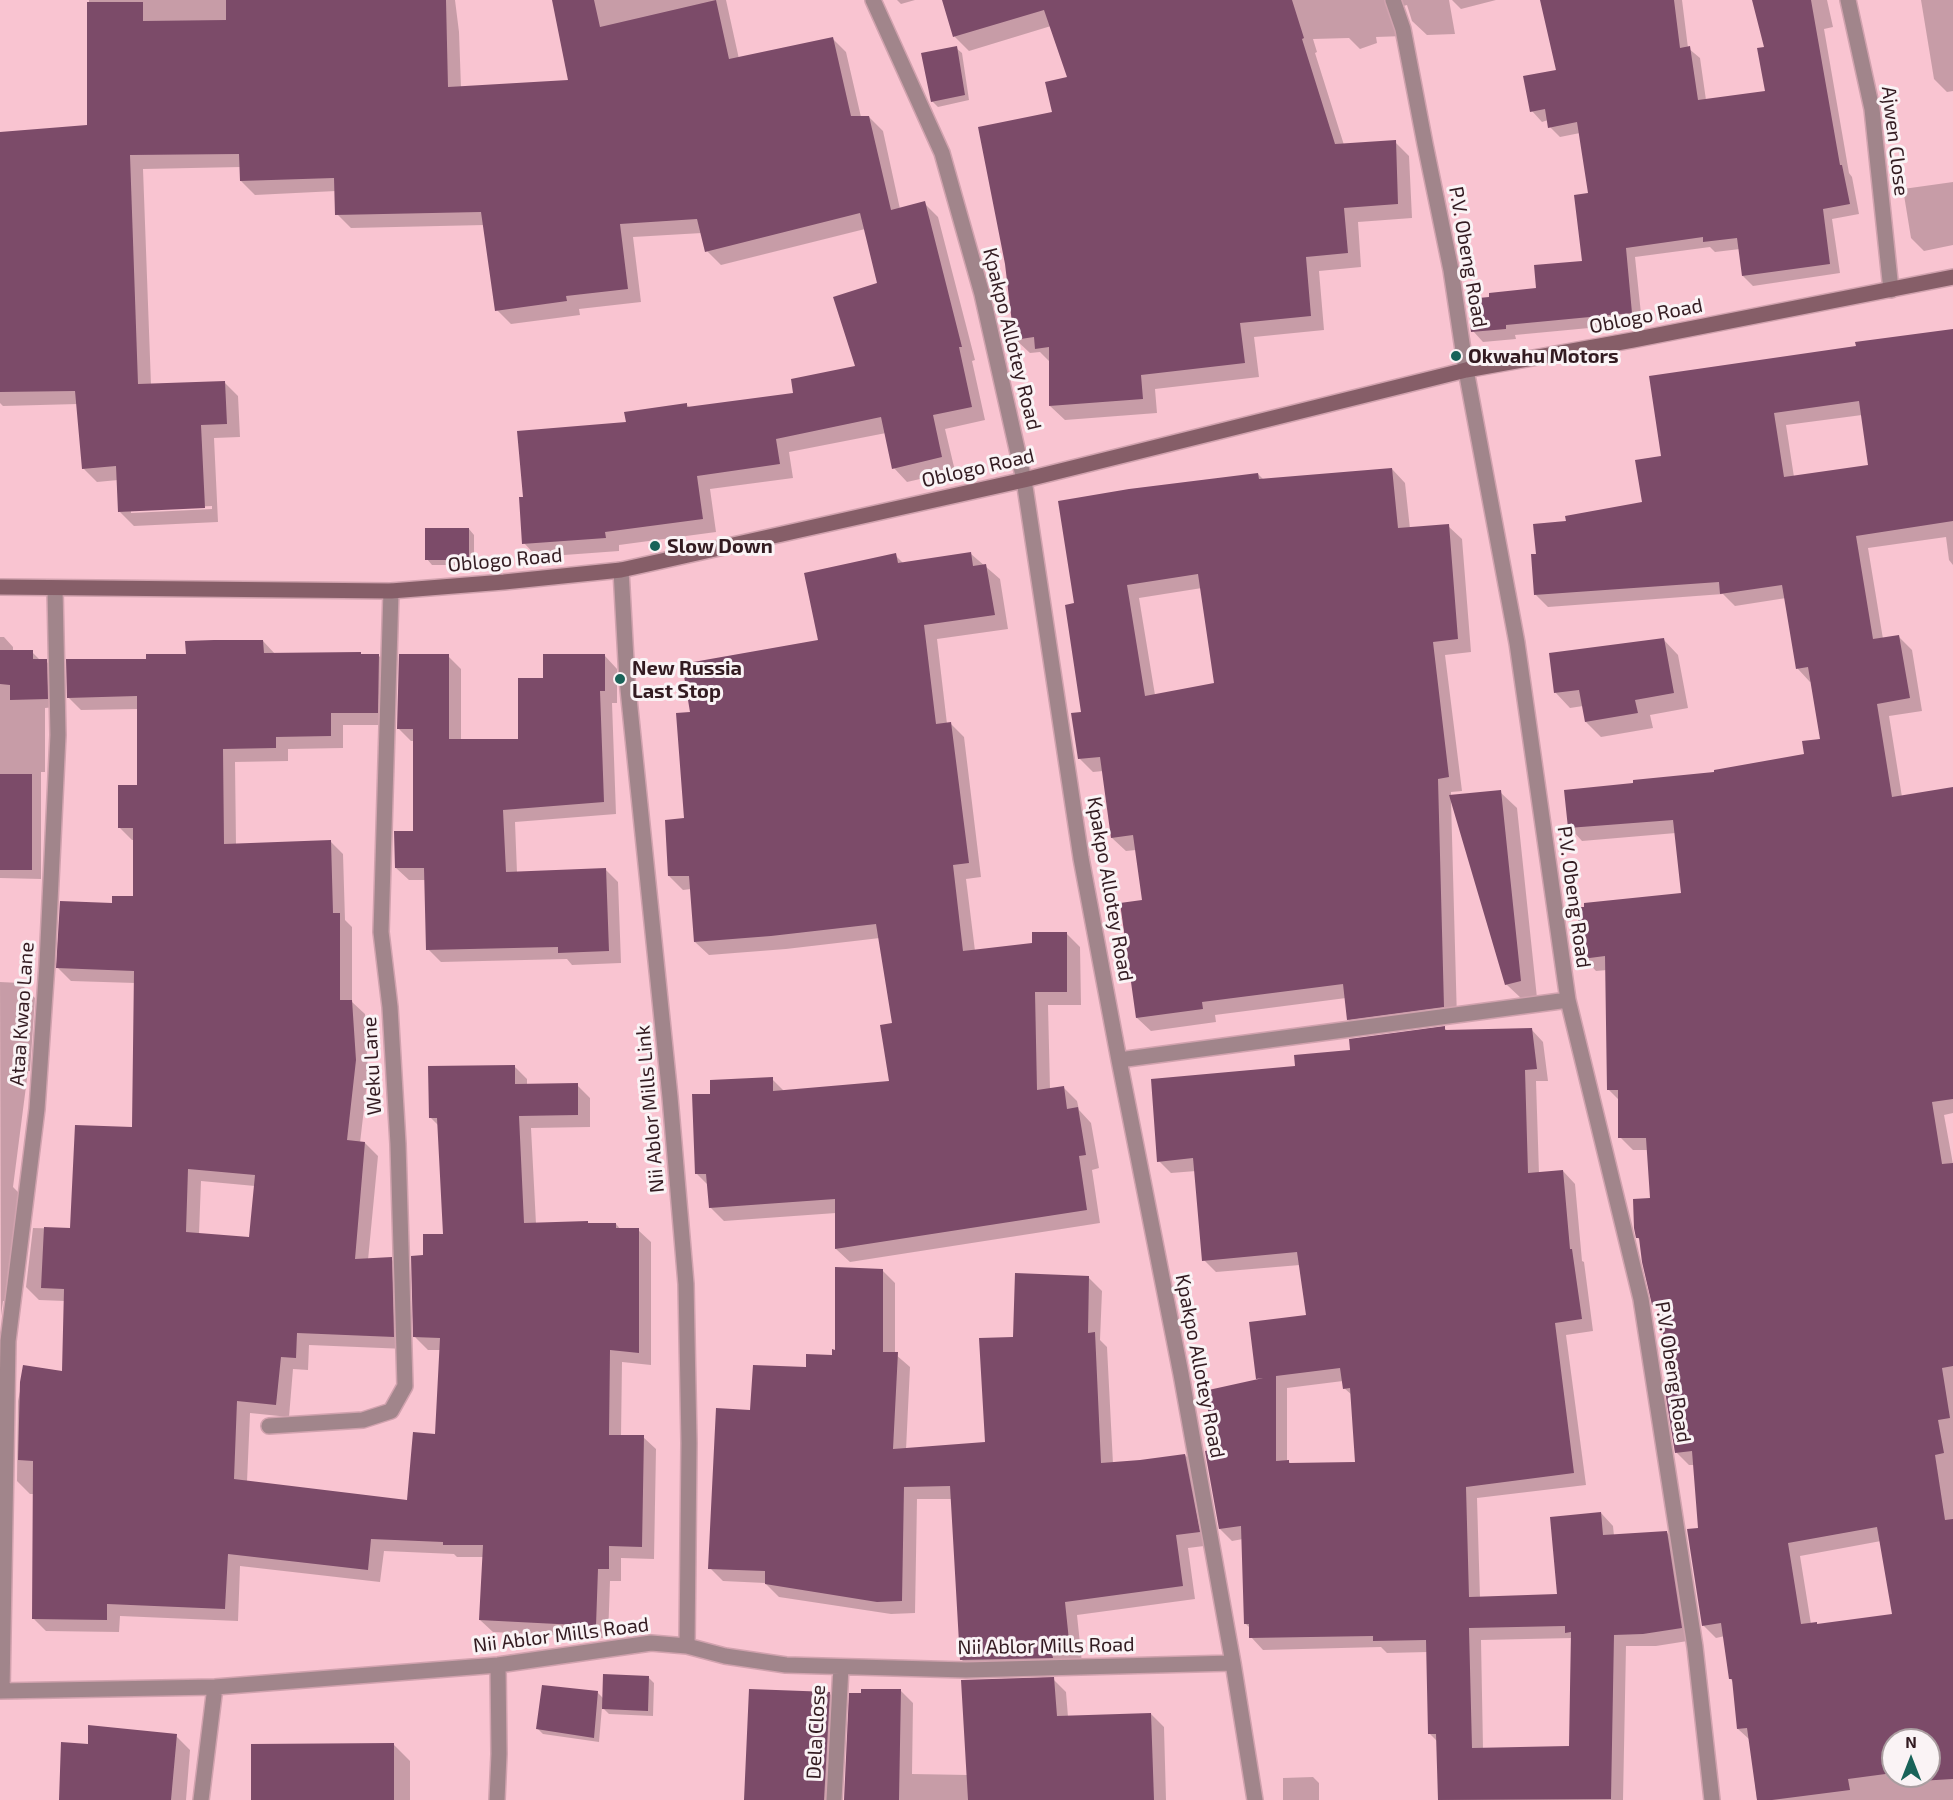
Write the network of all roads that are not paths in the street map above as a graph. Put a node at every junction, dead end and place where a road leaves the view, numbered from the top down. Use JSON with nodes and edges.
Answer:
{"nodes":[{"id":1,"x":873,"y":0,"type":"edge"},
{"id":2,"x":1393,"y":0,"type":"edge"},
{"id":3,"x":1848,"y":0,"type":"edge"},
{"id":4,"x":1953,"y":277,"type":"edge"},
{"id":5,"x":1891,"y":290,"type":"junction"},
{"id":6,"x":1466,"y":370,"type":"junction"},
{"id":7,"x":1024,"y":480,"type":"junction"},
{"id":8,"x":621,"y":570,"type":"junction"},
{"id":9,"x":0,"y":588,"type":"edge"},
{"id":10,"x":55,"y":589,"type":"junction"},
{"id":11,"x":391,"y":591,"type":"junction"},
{"id":12,"x":1568,"y":1000,"type":"junction"},
{"id":13,"x":1119,"y":1060,"type":"junction"},
{"id":14,"x":269,"y":1426,"type":"dead end"},
{"id":15,"x":687,"y":1646,"type":"junction"},
{"id":16,"x":1233,"y":1663,"type":"junction"},
{"id":17,"x":498,"y":1665,"type":"junction"},
{"id":18,"x":841,"y":1667,"type":"junction"},
{"id":19,"x":215,"y":1687,"type":"junction"},
{"id":20,"x":1,"y":1691,"type":"edge"},
{"id":21,"x":201,"y":1800,"type":"edge"},
{"id":22,"x":497,"y":1800,"type":"edge"},
{"id":23,"x":834,"y":1800,"type":"edge"},
{"id":24,"x":1255,"y":1800,"type":"edge"},
{"id":25,"x":1712,"y":1800,"type":"edge"}],
"edges":[{"from":1,"to":7,"type":"street","name":"Kpakpo Allotey Road"},
{"from":2,"to":6,"type":"street","name":"P.V. Obeng Road"},
{"from":3,"to":5,"type":"street","name":"Ajwen Close"},
{"from":4,"to":5,"type":"main road","name":"Oblogo Road"},
{"from":5,"to":6,"type":"main road","name":"Oblogo Road"},
{"from":6,"to":7,"type":"main road","name":"Oblogo Road"},
{"from":6,"to":12,"type":"street","name":"P.V. Obeng Road"},
{"from":7,"to":8,"type":"main road","name":"Oblogo Road"},
{"from":7,"to":13,"type":"street","name":"Kpakpo Allotey Road"},
{"from":8,"to":11,"type":"main road","name":"Oblogo Road"},
{"from":8,"to":15,"type":"street","name":"Nii Ablor Mills Link"},
{"from":9,"to":10,"type":"main road","name":"Oblogo Road"},
{"from":10,"to":11,"type":"main road","name":"Oblogo Road"},
{"from":10,"to":20,"type":"street","name":"Ataa Kwao Lane"},
{"from":11,"to":14,"type":"street","name":"Weku Lane"},
{"from":12,"to":13,"type":"street"},
{"from":12,"to":25,"type":"street","name":"P.V. Obeng Road"},
{"from":13,"to":16,"type":"street","name":"Kpakpo Allotey Road"},
{"from":15,"to":17,"type":"street","name":"Nii Ablor Mills Road"},
{"from":15,"to":18,"type":"street","name":"Nii Ablor Mills Road"},
{"from":16,"to":18,"type":"street","name":"Nii Ablor Mills Road"},
{"from":16,"to":24,"type":"street","name":"Kpakpo Allotey Road"},
{"from":17,"to":19,"type":"street","name":"Nii Ablor Mills Road"},
{"from":17,"to":22,"type":"street"},
{"from":18,"to":23,"type":"street","name":"Dela Close"},
{"from":19,"to":20,"type":"street","name":"Nii Ablor Mills Road"},
{"from":19,"to":21,"type":"street"}]}
